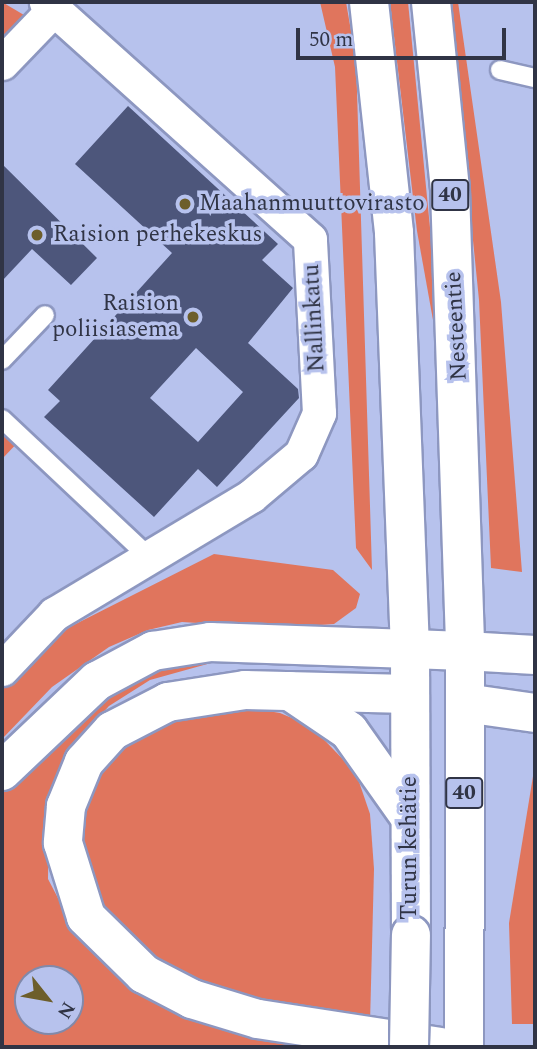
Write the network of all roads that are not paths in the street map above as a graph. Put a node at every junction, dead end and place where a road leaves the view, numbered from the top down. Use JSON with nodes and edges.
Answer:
{"nodes":[{"id":1,"x":369,"y":2,"type":"edge"},
{"id":2,"x":431,"y":2,"type":"edge"},
{"id":3,"x":50,"y":6,"type":"edge"},
{"id":4,"x":2,"y":63,"type":"edge"},
{"id":5,"x":500,"y":70,"type":"dead end"},
{"id":6,"x":535,"y":79,"type":"edge"},
{"id":7,"x":45,"y":315,"type":"dead end"},
{"id":8,"x":2,"y":360,"type":"edge"},
{"id":9,"x":2,"y":419,"type":"edge"},
{"id":10,"x":148,"y":556,"type":"junction"},
{"id":11,"x":410,"y":649,"type":"junction"},
{"id":12,"x":465,"y":651,"type":"junction"},
{"id":13,"x":535,"y":655,"type":"edge"},
{"id":14,"x":2,"y":669,"type":"edge"},
{"id":15,"x":289,"y":690,"type":"junction"},
{"id":16,"x":410,"y":694,"type":"junction"},
{"id":17,"x":465,"y":703,"type":"junction"},
{"id":18,"x":535,"y":713,"type":"edge"},
{"id":19,"x":2,"y":771,"type":"edge"},
{"id":20,"x":410,"y":817,"type":"junction"},
{"id":21,"x":409,"y":1047,"type":"edge"},
{"id":22,"x":440,"y":1047,"type":"edge"},
{"id":23,"x":464,"y":1047,"type":"edge"}],
"edges":[{"from":1,"to":11,"type":"main road"},
{"from":2,"to":12,"type":"main road","name":"Nesteentie","number":"40"},
{"from":3,"to":4,"type":"street"},
{"from":3,"to":10,"type":"street","name":"Nallinkatu"},
{"from":5,"to":6,"type":"lane"},
{"from":7,"to":8,"type":"lane"},
{"from":9,"to":10,"type":"lane"},
{"from":10,"to":14,"type":"street","name":"Nallinkatu"},
{"from":11,"to":12,"type":"main road"},
{"from":11,"to":16,"type":"main road","name":"Turun kehätie"},
{"from":11,"to":19,"type":"main road"},
{"from":12,"to":13,"type":"main road"},
{"from":12,"to":17,"type":"main road","number":"40"},
{"from":15,"to":16,"type":"main road"},
{"from":15,"to":20,"type":"main road"},
{"from":15,"to":22,"type":"main road"},
{"from":16,"to":17,"type":"main road"},
{"from":16,"to":20,"type":"main road","name":"Turun kehätie"},
{"from":17,"to":18,"type":"main road"},
{"from":17,"to":23,"type":"main road","number":"40"},
{"from":20,"to":21,"type":"main road","name":"Turun kehätie","bridge":true}]}
